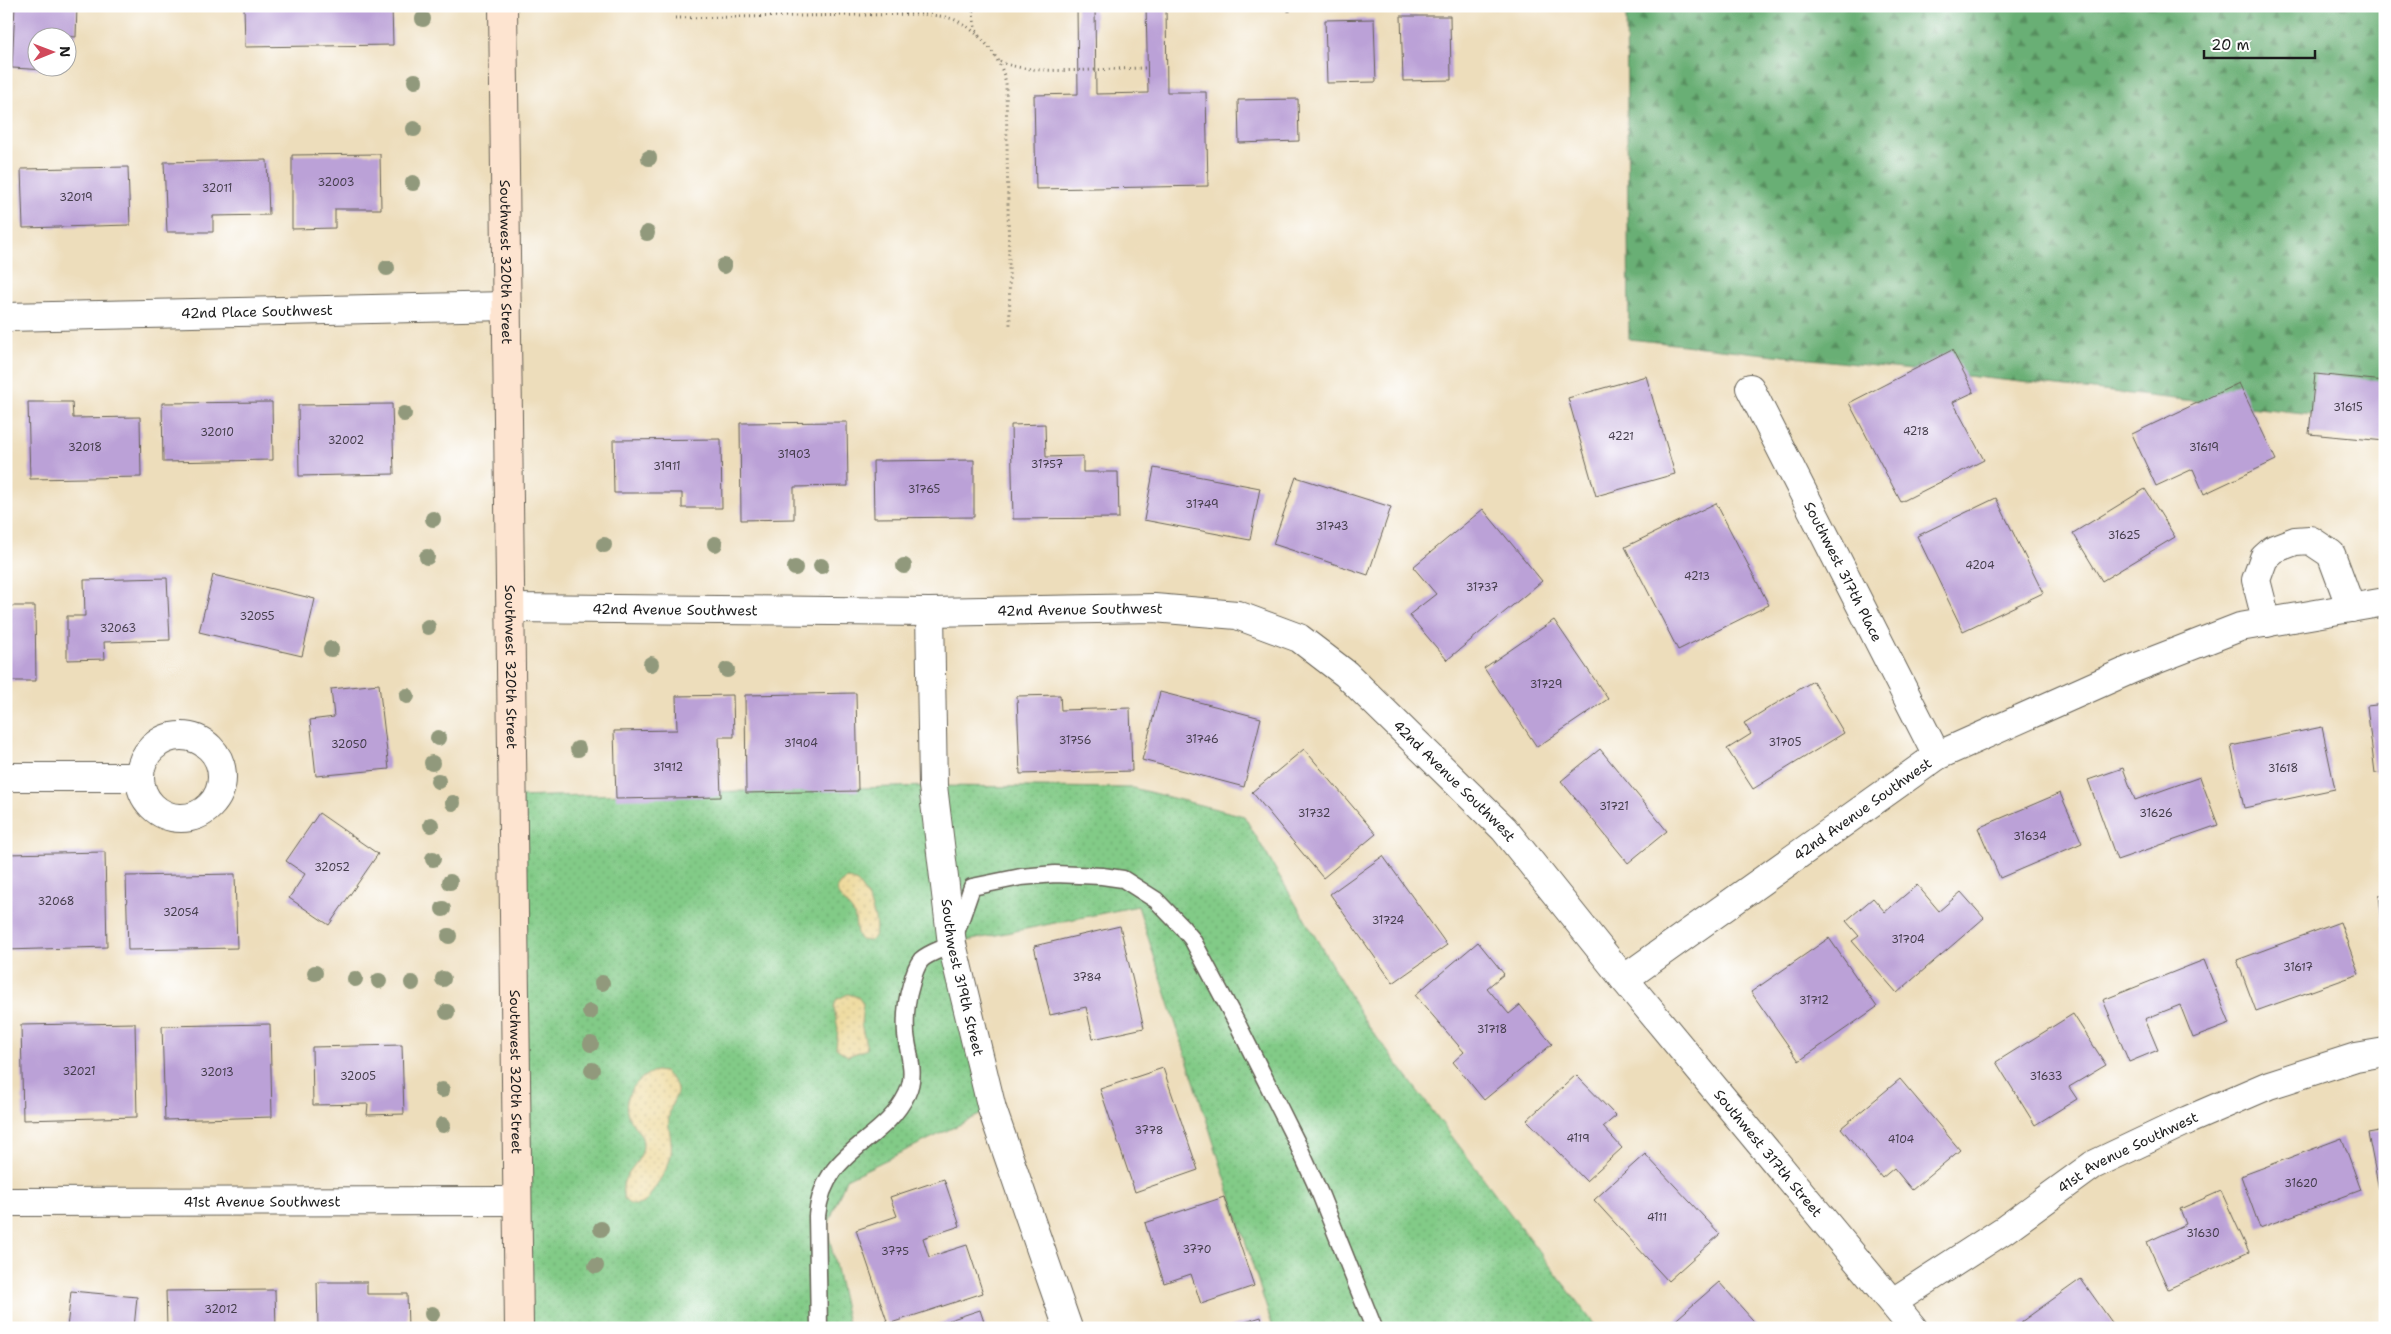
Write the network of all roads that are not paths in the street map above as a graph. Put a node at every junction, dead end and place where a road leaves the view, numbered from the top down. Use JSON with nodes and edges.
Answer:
{"nodes":[{"id":1,"x":503,"y":6,"type":"edge"},
{"id":2,"x":507,"y":306,"type":"junction"},
{"id":3,"x":6,"y":317,"type":"edge"},
{"id":4,"x":1750,"y":388,"type":"dead end"},
{"id":5,"x":2385,"y":602,"type":"edge"},
{"id":6,"x":511,"y":608,"type":"junction"},
{"id":7,"x":2351,"y":608,"type":"junction"},
{"id":8,"x":930,"y":612,"type":"junction"},
{"id":9,"x":2267,"y":623,"type":"junction"},
{"id":10,"x":1937,"y":756,"type":"junction"},
{"id":11,"x":140,"y":776,"type":"dead end"},
{"id":12,"x":6,"y":777,"type":"edge"},
{"id":13,"x":952,"y":944,"type":"junction"},
{"id":14,"x":1624,"y":979,"type":"junction"},
{"id":15,"x":2385,"y":1052,"type":"edge"},
{"id":16,"x":517,"y":1201,"type":"junction"},
{"id":17,"x":6,"y":1202,"type":"edge"},
{"id":18,"x":1893,"y":1302,"type":"junction"},
{"id":19,"x":519,"y":1328,"type":"edge"},
{"id":20,"x":820,"y":1328,"type":"edge"},
{"id":21,"x":1068,"y":1328,"type":"edge"},
{"id":22,"x":1374,"y":1328,"type":"edge"},
{"id":23,"x":1913,"y":1328,"type":"edge"}],
"edges":[{"from":1,"to":2,"type":"main road","name":"Southwest 320th Street"},
{"from":2,"to":3,"type":"street","name":"42nd Place Southwest"},
{"from":2,"to":6,"type":"main road","name":"Southwest 320th Street"},
{"from":4,"to":10,"type":"street","name":"Southwest 317th Place"},
{"from":5,"to":7,"type":"street","name":"42nd Avenue Southwest"},
{"from":6,"to":8,"type":"street","name":"42nd Avenue Southwest"},
{"from":6,"to":16,"type":"main road","name":"Southwest 320th Street"},
{"from":7,"to":9,"type":"street","name":"42nd Avenue Southwest"},
{"from":7,"to":9,"type":"street"},
{"from":8,"to":13,"type":"street","name":"Southwest 319th Street"},
{"from":8,"to":14,"type":"street","name":"42nd Avenue Southwest"},
{"from":9,"to":10,"type":"street","name":"42nd Avenue Southwest"},
{"from":10,"to":14,"type":"street","name":"42nd Avenue Southwest"},
{"from":11,"to":12,"type":"street"},
{"from":13,"to":20,"type":"lane"},
{"from":13,"to":21,"type":"street","name":"Southwest 319th Street"},
{"from":13,"to":22,"type":"lane"},
{"from":14,"to":18,"type":"street","name":"Southwest 317th Street"},
{"from":15,"to":18,"type":"street","name":"41st Avenue Southwest"},
{"from":16,"to":17,"type":"street","name":"41st Avenue Southwest"},
{"from":16,"to":19,"type":"main road","name":"Southwest 320th Street"},
{"from":18,"to":23,"type":"street","name":"Southwest 317th Street"}]}
